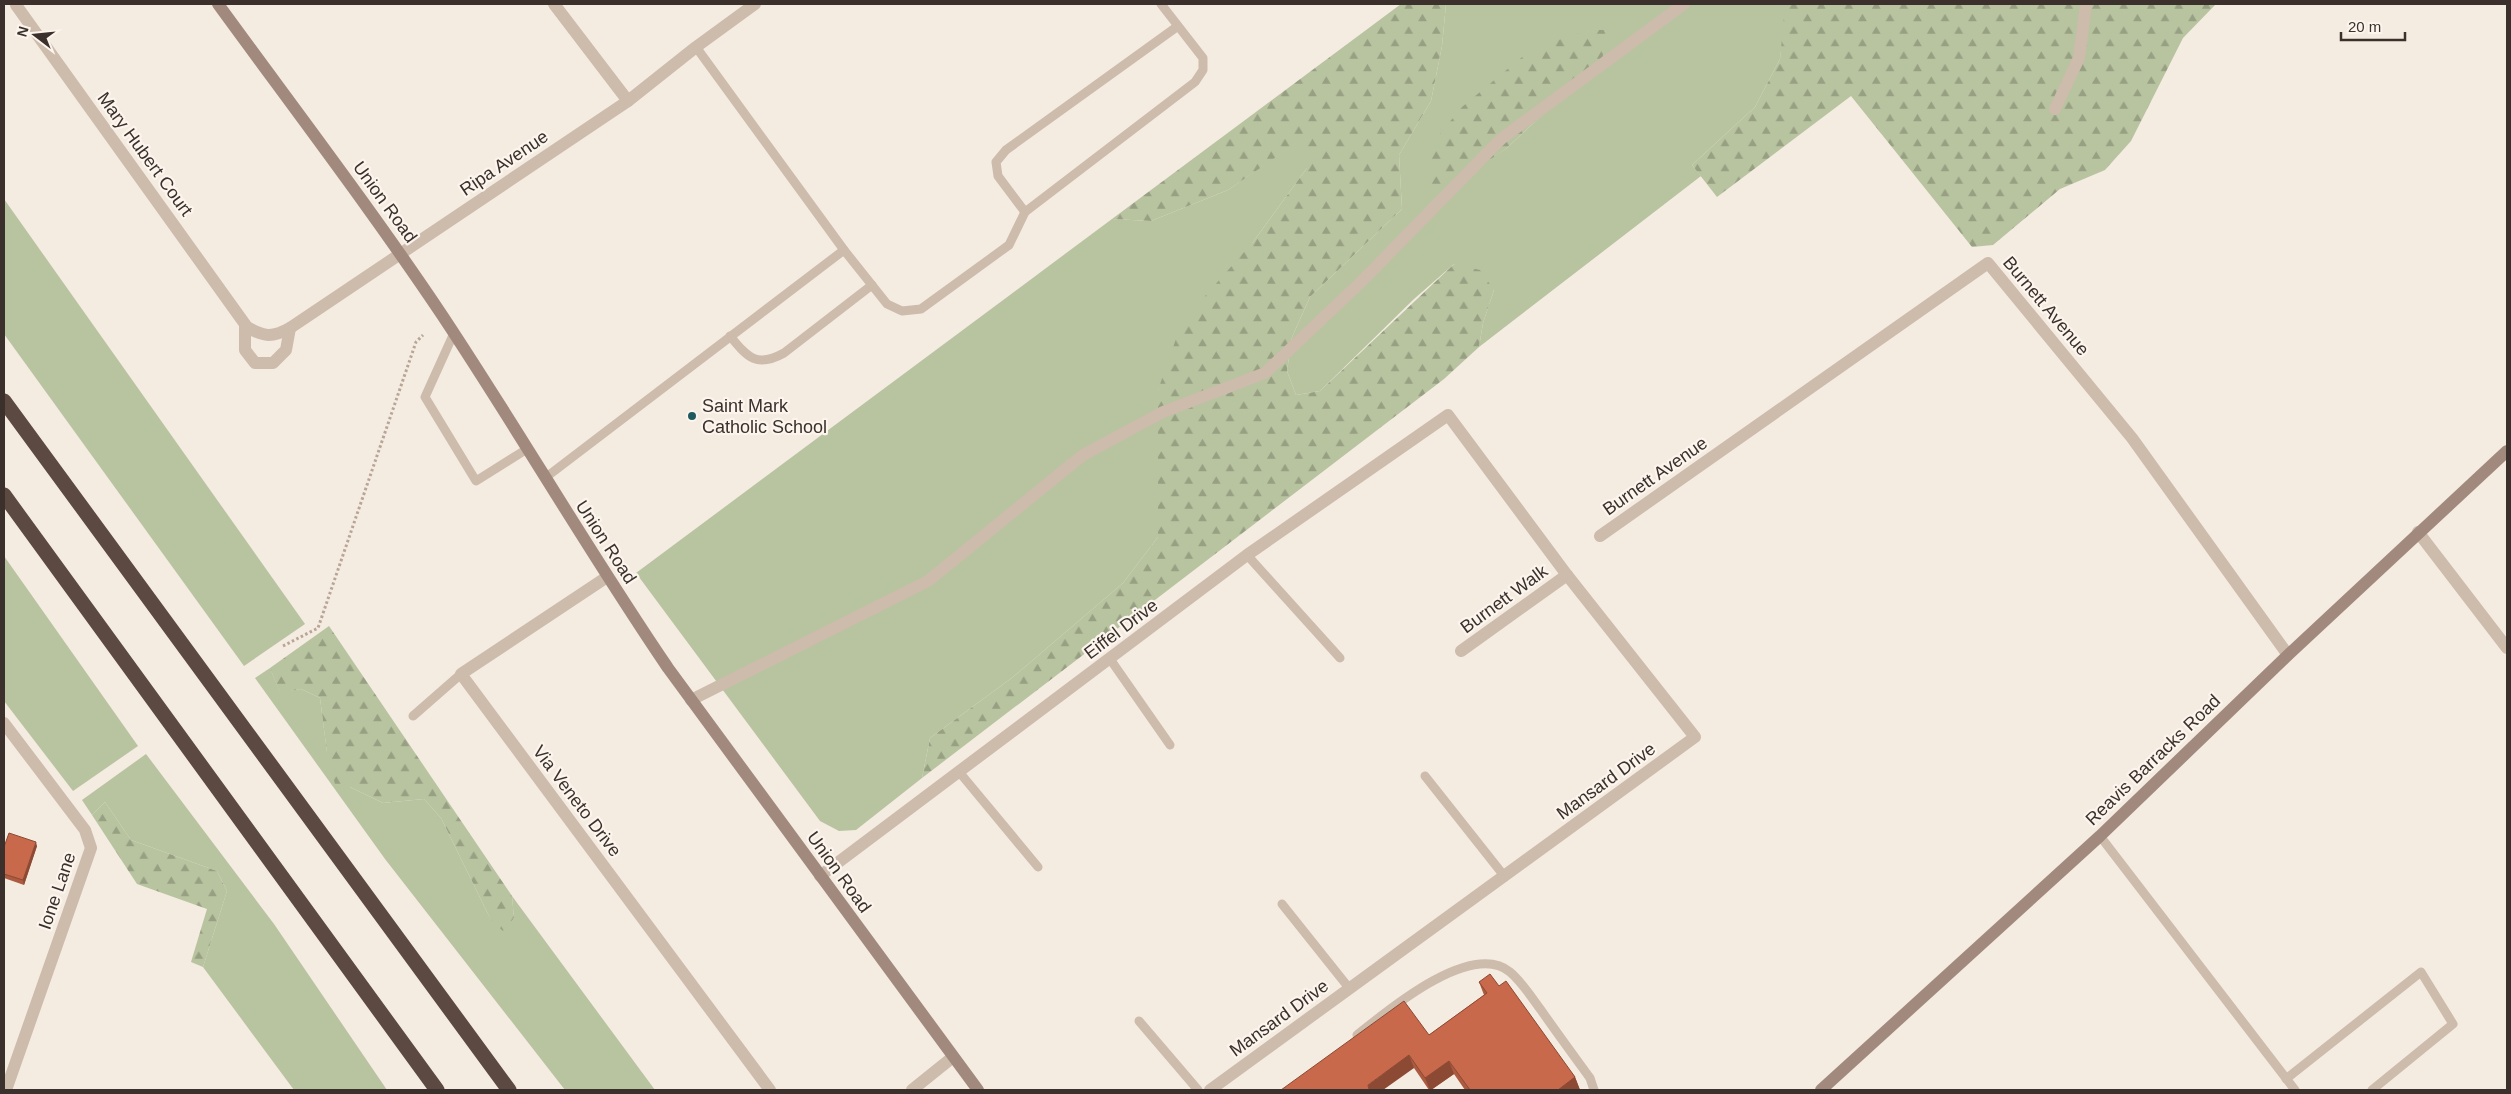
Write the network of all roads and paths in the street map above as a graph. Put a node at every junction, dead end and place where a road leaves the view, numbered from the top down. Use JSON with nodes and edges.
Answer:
{"nodes":[{"id":1,"x":218,"y":4,"type":"edge"},
{"id":2,"x":554,"y":4,"type":"edge"},
{"id":3,"x":755,"y":4,"type":"edge"},
{"id":4,"x":1162,"y":4,"type":"edge"},
{"id":5,"x":1684,"y":4,"type":"edge"},
{"id":6,"x":2086,"y":4,"type":"edge"},
{"id":7,"x":16,"y":5,"type":"edge"},
{"id":8,"x":1178,"y":26,"type":"junction"},
{"id":9,"x":696,"y":47,"type":"junction"},
{"id":10,"x":628,"y":101,"type":"junction"},
{"id":11,"x":2055,"y":108,"type":"dead end"},
{"id":12,"x":1025,"y":212,"type":"junction"},
{"id":13,"x":844,"y":250,"type":"junction"},
{"id":14,"x":401,"y":254,"type":"junction"},
{"id":15,"x":872,"y":285,"type":"junction"},
{"id":16,"x":245,"y":324,"type":"junction"},
{"id":17,"x":290,"y":328,"type":"junction"},
{"id":18,"x":454,"y":333,"type":"junction"},
{"id":19,"x":423,"y":335,"type":"dead end"},
{"id":20,"x":263,"y":336,"type":"joint"},
{"id":21,"x":730,"y":336,"type":"junction"},
{"id":22,"x":4,"y":400,"type":"edge"},
{"id":23,"x":1448,"y":415,"type":"joint"},
{"id":24,"x":527,"y":449,"type":"junction"},
{"id":25,"x":2507,"y":451,"type":"edge"},
{"id":26,"x":545,"y":478,"type":"junction"},
{"id":27,"x":4,"y":496,"type":"edge"},
{"id":28,"x":2418,"y":532,"type":"junction"},
{"id":29,"x":1600,"y":536,"type":"dead end"},
{"id":30,"x":1247,"y":555,"type":"junction"},
{"id":31,"x":1567,"y":575,"type":"junction"},
{"id":32,"x":607,"y":577,"type":"junction"},
{"id":33,"x":283,"y":646,"type":"dead end"},
{"id":34,"x":2507,"y":648,"type":"edge"},
{"id":35,"x":1461,"y":651,"type":"dead end"},
{"id":36,"x":2288,"y":655,"type":"junction"},
{"id":37,"x":1340,"y":658,"type":"dead end"},
{"id":38,"x":1110,"y":659,"type":"junction"},
{"id":39,"x":461,"y":674,"type":"junction"},
{"id":40,"x":691,"y":700,"type":"junction"},
{"id":41,"x":413,"y":716,"type":"dead end"},
{"id":42,"x":4,"y":723,"type":"edge"},
{"id":43,"x":1170,"y":745,"type":"dead end"},
{"id":44,"x":960,"y":773,"type":"junction"},
{"id":45,"x":1425,"y":776,"type":"dead end"},
{"id":46,"x":2100,"y":836,"type":"junction"},
{"id":47,"x":1038,"y":867,"type":"dead end"},
{"id":48,"x":820,"y":876,"type":"junction"},
{"id":49,"x":1505,"y":877,"type":"junction"},
{"id":50,"x":1282,"y":904,"type":"dead end"},
{"id":51,"x":1349,"y":988,"type":"junction"},
{"id":52,"x":1138,"y":1021,"type":"dead end"},
{"id":53,"x":1348,"y":1043,"type":"edge"},
{"id":54,"x":954,"y":1057,"type":"junction"},
{"id":55,"x":2286,"y":1079,"type":"junction"},
{"id":56,"x":6,"y":1090,"type":"edge"},
{"id":57,"x":438,"y":1090,"type":"edge"},
{"id":58,"x":509,"y":1090,"type":"edge"},
{"id":59,"x":770,"y":1090,"type":"edge"},
{"id":60,"x":912,"y":1090,"type":"edge"},
{"id":61,"x":978,"y":1090,"type":"edge"},
{"id":62,"x":1198,"y":1090,"type":"edge"},
{"id":63,"x":1210,"y":1090,"type":"edge"},
{"id":64,"x":1594,"y":1090,"type":"edge"},
{"id":65,"x":1821,"y":1090,"type":"edge"},
{"id":66,"x":2295,"y":1090,"type":"edge"},
{"id":67,"x":2372,"y":1090,"type":"edge"}],
"edges":[{"from":1,"to":14,"type":"main road","name":"Union Road"},
{"from":2,"to":10,"type":"street"},
{"from":3,"to":9,"type":"street","name":"Ripa Avenue"},
{"from":4,"to":8,"type":"lane"},
{"from":5,"to":40,"type":"street"},
{"from":6,"to":11,"type":"street"},
{"from":7,"to":16,"type":"street","name":"Mary Hubert Court"},
{"from":8,"to":12,"type":"lane"},
{"from":8,"to":12,"type":"lane"},
{"from":9,"to":10,"type":"street","name":"Ripa Avenue"},
{"from":9,"to":13,"type":"lane"},
{"from":10,"to":14,"type":"street","name":"Ripa Avenue"},
{"from":12,"to":15,"type":"lane"},
{"from":13,"to":15,"type":"lane"},
{"from":13,"to":21,"type":"lane"},
{"from":14,"to":17,"type":"street","name":"Ripa Avenue"},
{"from":14,"to":18,"type":"main road","name":"Union Road"},
{"from":15,"to":21,"type":"lane"},
{"from":16,"to":17,"type":"street"},
{"from":16,"to":20,"type":"street","name":"Mary Hubert Court"},
{"from":17,"to":20,"type":"street","name":"Ripa Avenue"},
{"from":18,"to":24,"type":"main road","name":"Union Road"},
{"from":18,"to":24,"type":"lane"},
{"from":19,"to":33,"type":"path"},
{"from":21,"to":26,"type":"lane"},
{"from":22,"to":58,"type":"highway"},
{"from":23,"to":30,"type":"street","name":"Eiffel Drive"},
{"from":23,"to":31,"type":"street","name":"Mansard Drive"},
{"from":24,"to":26,"type":"main road","name":"Union Road"},
{"from":25,"to":28,"type":"main road","name":"Reavis Barracks Road"},
{"from":26,"to":32,"type":"main road","name":"Union Road"},
{"from":27,"to":57,"type":"highway"},
{"from":28,"to":34,"type":"street"},
{"from":28,"to":36,"type":"main road","name":"Reavis Barracks Road"},
{"from":29,"to":36,"type":"street","name":"Burnett Avenue"},
{"from":30,"to":37,"type":"lane"},
{"from":30,"to":38,"type":"street","name":"Eiffel Drive"},
{"from":31,"to":35,"type":"street","name":"Burnett Walk"},
{"from":31,"to":49,"type":"street","name":"Mansard Drive"},
{"from":32,"to":39,"type":"street"},
{"from":32,"to":40,"type":"main road","name":"Union Road"},
{"from":36,"to":46,"type":"main road","name":"Reavis Barracks Road"},
{"from":38,"to":43,"type":"lane"},
{"from":38,"to":44,"type":"street","name":"Eiffel Drive"},
{"from":39,"to":41,"type":"lane"},
{"from":39,"to":59,"type":"street","name":"Via Veneto Drive"},
{"from":40,"to":48,"type":"main road","name":"Union Road"},
{"from":42,"to":56,"type":"street","name":"Ione Lane"},
{"from":44,"to":47,"type":"lane"},
{"from":44,"to":48,"type":"street","name":"Eiffel Drive"},
{"from":45,"to":49,"type":"lane"},
{"from":46,"to":55,"type":"lane"},
{"from":46,"to":65,"type":"main road","name":"Reavis Barracks Road"},
{"from":48,"to":54,"type":"main road","name":"Union Road"},
{"from":49,"to":51,"type":"street","name":"Mansard Drive"},
{"from":50,"to":51,"type":"lane"},
{"from":51,"to":63,"type":"street","name":"Mansard Drive"},
{"from":52,"to":62,"type":"lane"},
{"from":53,"to":64,"type":"lane"},
{"from":54,"to":60,"type":"street"},
{"from":54,"to":61,"type":"main road","name":"Union Road"},
{"from":55,"to":66,"type":"lane"},
{"from":55,"to":67,"type":"lane"}]}
